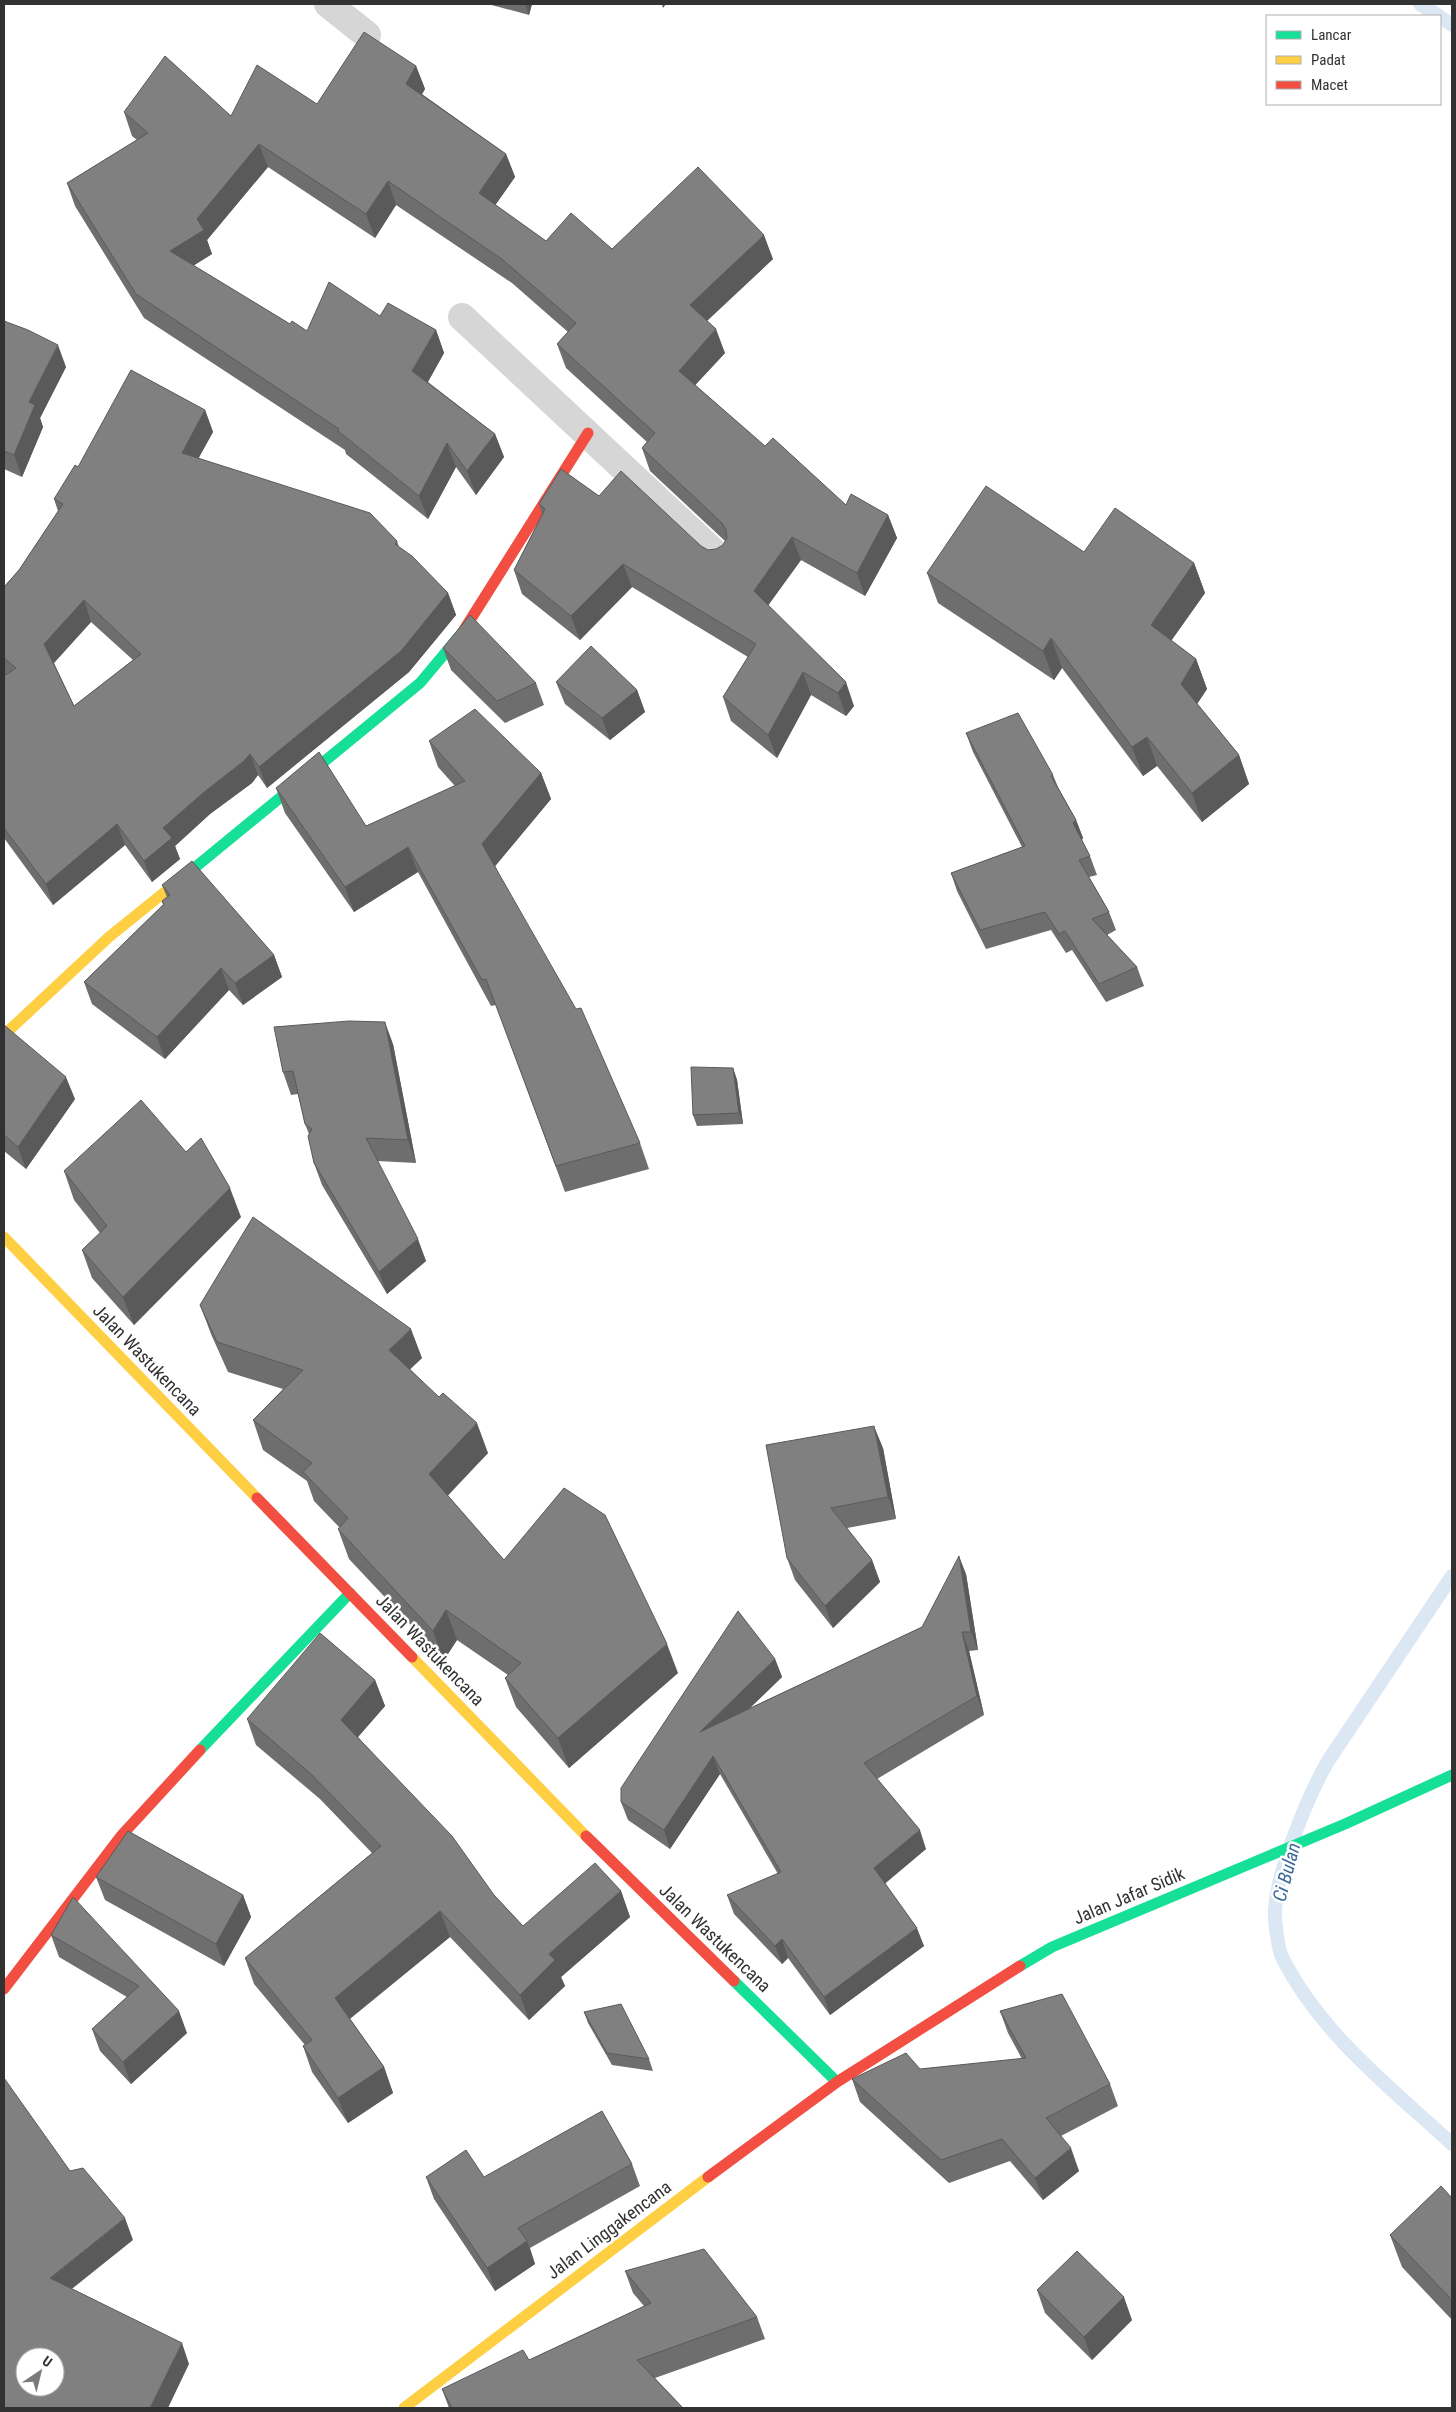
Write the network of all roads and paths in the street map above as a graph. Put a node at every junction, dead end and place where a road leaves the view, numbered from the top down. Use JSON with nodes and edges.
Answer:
{"nodes":[{"id":1,"x":328,"y":4,"type":"edge"},
{"id":2,"x":367,"y":35,"type":"edge"},
{"id":3,"x":462,"y":317,"type":"dead end"},
{"id":4,"x":588,"y":433,"type":"junction"},
{"id":5,"x":720,"y":558,"type":"edge"},
{"id":6,"x":4,"y":1035,"type":"edge"},
{"id":7,"x":4,"y":1237,"type":"edge"},
{"id":8,"x":350,"y":1594,"type":"junction"},
{"id":9,"x":1452,"y":1775,"type":"edge"},
{"id":10,"x":4,"y":1990,"type":"edge"},
{"id":11,"x":837,"y":2082,"type":"junction"},
{"id":12,"x":404,"y":2408,"type":"edge"}],
"edges":[{"from":1,"to":2,"type":"street"},
{"from":3,"to":4,"type":"street"},
{"from":4,"to":5,"type":"street"},
{"from":4,"to":6,"type":"street"},
{"from":7,"to":8,"type":"street","name":"Jalan Wastukencana"},
{"from":8,"to":10,"type":"street"},
{"from":8,"to":11,"type":"street","name":"Jalan Wastukencana"},
{"from":9,"to":11,"type":"street","name":"Jalan Jafar Sidik"},
{"from":11,"to":12,"type":"street","name":"Jalan Linggakencana"}]}
